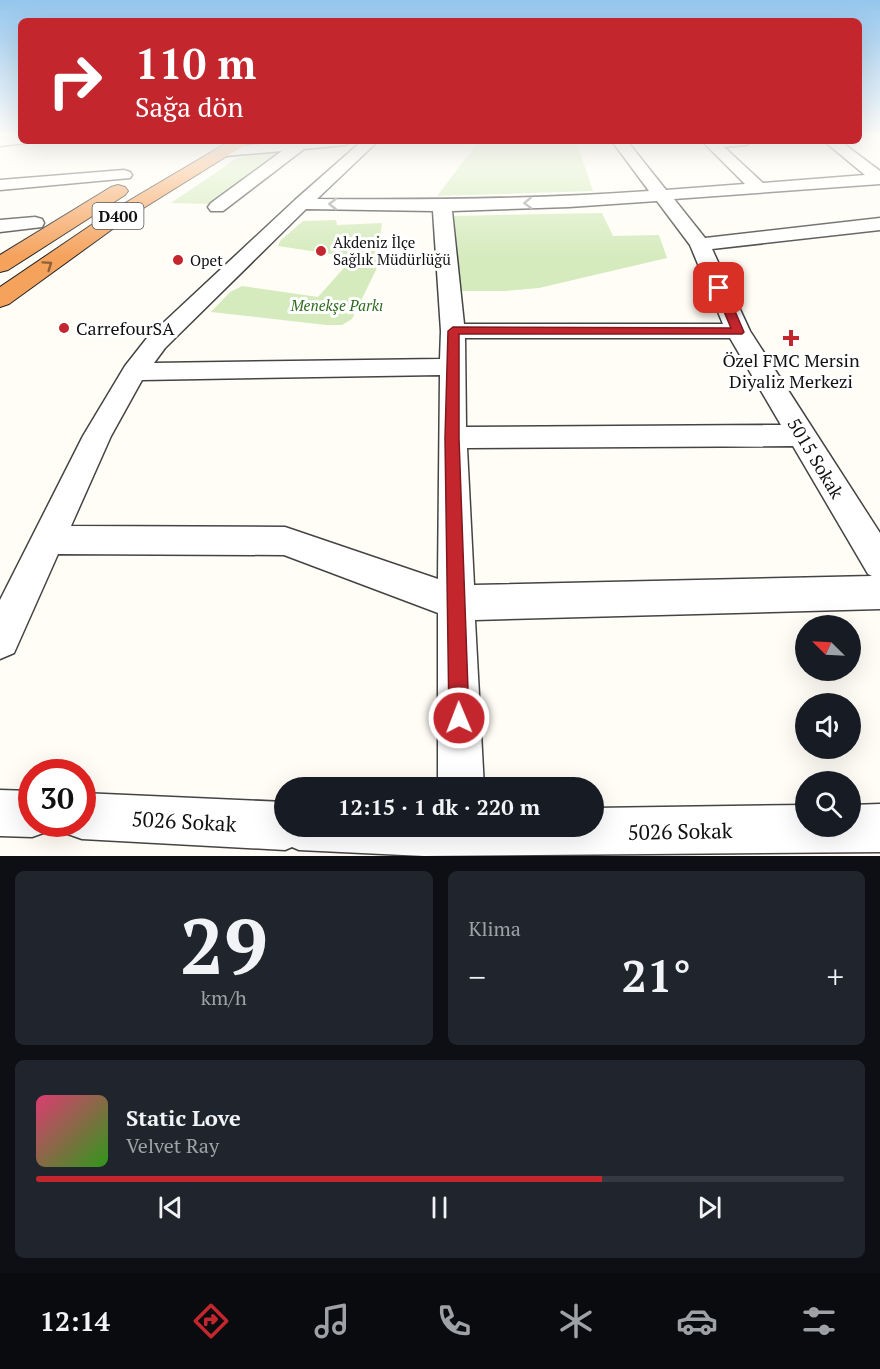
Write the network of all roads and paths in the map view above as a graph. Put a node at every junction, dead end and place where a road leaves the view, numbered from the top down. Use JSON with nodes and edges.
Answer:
{"nodes":[{"id":1,"x":100,"y":177,"type":"edge"},
{"id":2,"x":143,"y":177,"type":"edge"},
{"id":3,"x":182,"y":177,"type":"edge"},
{"id":4,"x":254,"y":177,"type":"edge"},
{"id":5,"x":331,"y":177,"type":"edge"},
{"id":6,"x":648,"y":177,"type":"edge"},
{"id":7,"x":747,"y":177,"type":"edge"},
{"id":8,"x":880,"y":179,"type":"edge"},
{"id":9,"x":0,"y":185,"type":"edge"},
{"id":10,"x":758,"y":187,"type":"junction"},
{"id":11,"x":664,"y":196,"type":"junction"},
{"id":12,"x":301,"y":204,"type":"junction"},
{"id":13,"x":442,"y":206,"type":"junction"},
{"id":14,"x":217,"y":207,"type":"dead end"},
{"id":15,"x":35,"y":223,"type":"dead end"},
{"id":16,"x":880,"y":224,"type":"edge"},
{"id":17,"x":0,"y":226,"type":"edge"},
{"id":18,"x":700,"y":244,"type":"junction"},
{"id":19,"x":0,"y":265,"type":"edge"},
{"id":20,"x":0,"y":299,"type":"edge"},
{"id":21,"x":453,"y":331,"type":"junction"},
{"id":22,"x":738,"y":332,"type":"junction"},
{"id":23,"x":452,"y":367,"type":"junction"},
{"id":24,"x":134,"y":372,"type":"junction"},
{"id":25,"x":803,"y":435,"type":"junction"},
{"id":26,"x":452,"y":438,"type":"junction"},
{"id":27,"x":47,"y":540,"type":"junction"},
{"id":28,"x":880,"y":563,"type":"edge"},
{"id":29,"x":880,"y":592,"type":"edge"},
{"id":30,"x":457,"y":603,"type":"junction"},
{"id":31,"x":8,"y":606,"type":"edge"},
{"id":32,"x":0,"y":640,"type":"edge"},
{"id":33,"x":460,"y":777,"type":"edge"},
{"id":34,"x":0,"y":813,"type":"edge"},
{"id":35,"x":18,"y":814,"type":"edge"},
{"id":36,"x":96,"y":817,"type":"edge"},
{"id":37,"x":274,"y":825,"type":"edge"},
{"id":38,"x":880,"y":828,"type":"edge"},
{"id":39,"x":604,"y":829,"type":"edge"}],
"edges":[{"from":1,"to":9,"type":"street"},
{"from":2,"to":19,"type":"highway","number":"D400"},
{"from":20,"to":3,"type":"highway","number":"D400","one_way":true},
{"from":4,"to":14,"type":"street"},
{"from":5,"to":12,"type":"street"},
{"from":6,"to":11,"type":"street","name":"5015 Sokak"},
{"from":7,"to":10,"type":"street"},
{"from":8,"to":10,"type":"street"},
{"from":10,"to":11,"type":"street"},
{"from":11,"to":13,"type":"street","one_way":true},
{"from":11,"to":18,"type":"street","name":"5015 Sokak"},
{"from":13,"to":12,"type":"street","one_way":true},
{"from":12,"to":24,"type":"street"},
{"from":13,"to":21,"type":"street"},
{"from":15,"to":17,"type":"street"},
{"from":16,"to":18,"type":"street"},
{"from":18,"to":22,"type":"street","name":"5015 Sokak"},
{"from":21,"to":22,"type":"street"},
{"from":21,"to":23,"type":"street"},
{"from":22,"to":25,"type":"street","name":"5015 Sokak"},
{"from":23,"to":24,"type":"street"},
{"from":23,"to":26,"type":"street"},
{"from":24,"to":27,"type":"street"},
{"from":25,"to":26,"type":"street"},
{"from":25,"to":28,"type":"street","name":"5015 Sokak"},
{"from":26,"to":30,"type":"street"},
{"from":27,"to":30,"type":"street"},
{"from":27,"to":31,"type":"street"},
{"from":29,"to":30,"type":"street"},
{"from":30,"to":33,"type":"street"},
{"from":31,"to":32,"type":"street"},
{"from":34,"to":35,"type":"street"},
{"from":36,"to":37,"type":"street","name":"5026 Sokak"},
{"from":38,"to":39,"type":"street","name":"5026 Sokak"}]}
